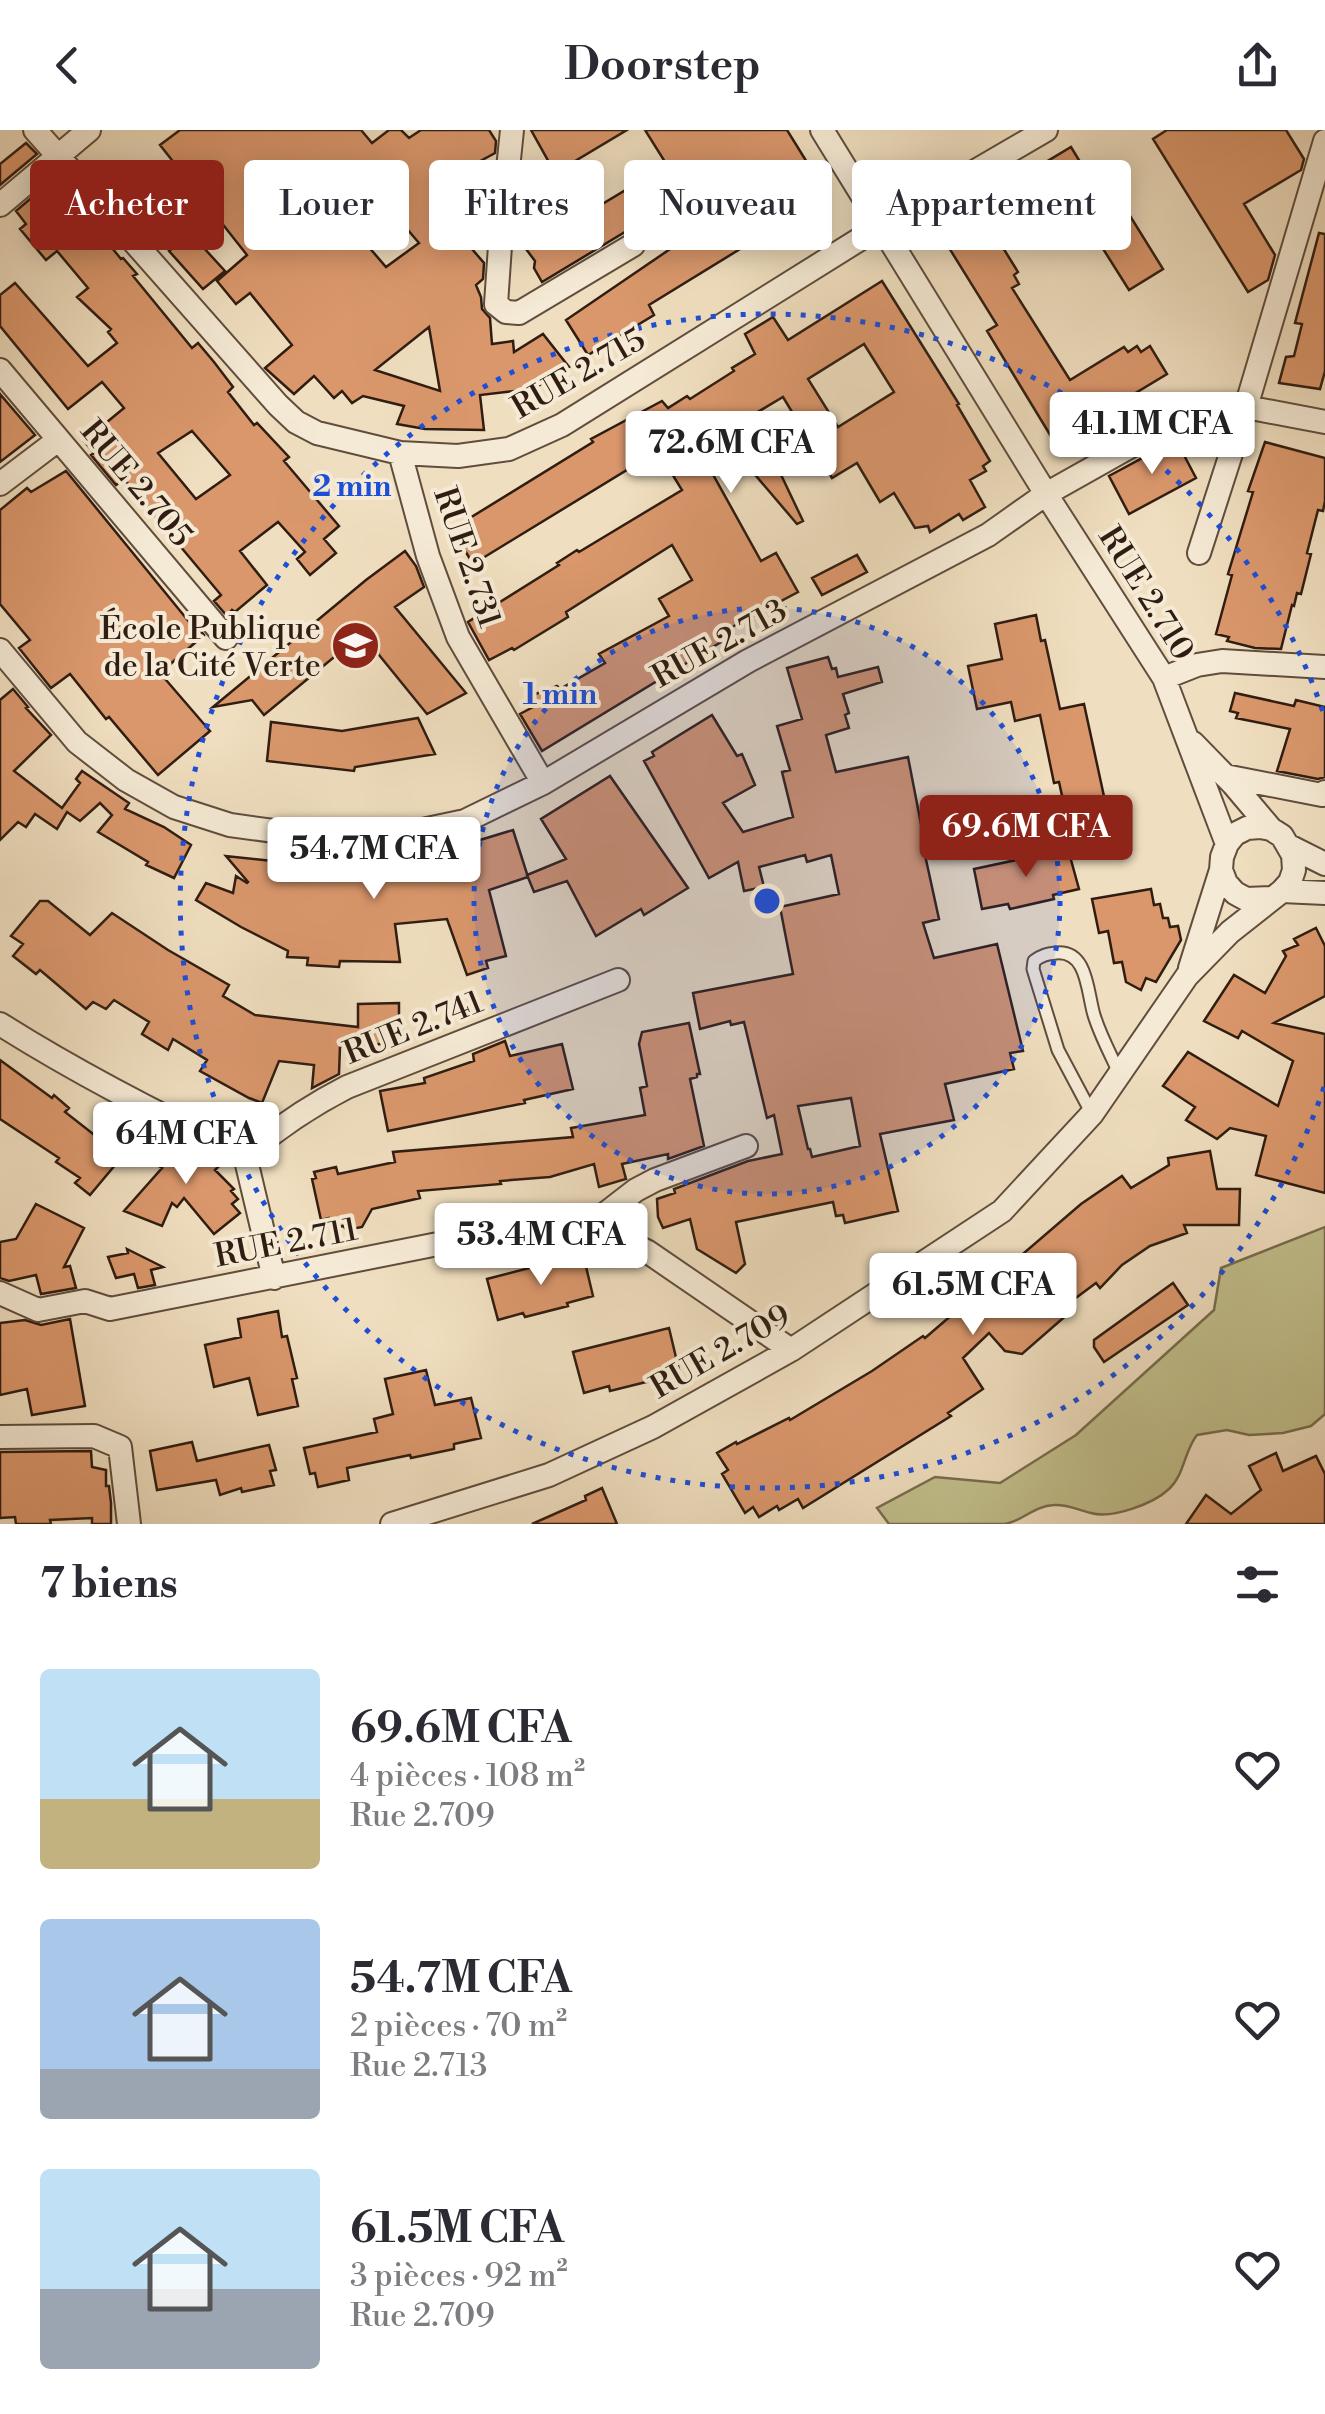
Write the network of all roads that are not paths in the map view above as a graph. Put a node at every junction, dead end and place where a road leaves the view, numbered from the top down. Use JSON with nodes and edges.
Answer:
{"nodes":[{"id":1,"x":36,"y":130,"type":"edge"},
{"id":2,"x":89,"y":130,"type":"edge"},
{"id":3,"x":512,"y":130,"type":"edge"},
{"id":4,"x":822,"y":130,"type":"edge"},
{"id":5,"x":1046,"y":130,"type":"edge"},
{"id":6,"x":1325,"y":142,"type":"edge"},
{"id":7,"x":57,"y":156,"type":"junction"},
{"id":8,"x":994,"y":160,"type":"edge"},
{"id":9,"x":852,"y":179,"type":"edge"},
{"id":10,"x":0,"y":204,"type":"edge"},
{"id":11,"x":852,"y":244,"type":"edge"},
{"id":12,"x":624,"y":250,"type":"edge"},
{"id":13,"x":896,"y":250,"type":"edge"},
{"id":14,"x":0,"y":370,"type":"edge"},
{"id":15,"x":1246,"y":406,"type":"junction"},
{"id":16,"x":1325,"y":422,"type":"edge"},
{"id":17,"x":58,"y":440,"type":"junction"},
{"id":18,"x":400,"y":453,"type":"junction"},
{"id":19,"x":0,"y":484,"type":"edge"},
{"id":20,"x":1046,"y":494,"type":"junction"},
{"id":21,"x":1199,"y":553,"type":"dead end"},
{"id":22,"x":226,"y":638,"type":"dead end"},
{"id":23,"x":0,"y":650,"type":"edge"},
{"id":24,"x":1325,"y":667,"type":"edge"},
{"id":25,"x":1164,"y":678,"type":"junction"},
{"id":26,"x":1187,"y":737,"type":"junction"},
{"id":27,"x":1225,"y":776,"type":"junction"},
{"id":28,"x":542,"y":784,"type":"junction"},
{"id":29,"x":1325,"y":792,"type":"edge"},
{"id":30,"x":1271,"y":829,"type":"junction"},
{"id":31,"x":1226,"y":844,"type":"junction"},
{"id":32,"x":1290,"y":846,"type":"junction"},
{"id":33,"x":1325,"y":864,"type":"edge"},
{"id":34,"x":1221,"y":870,"type":"junction"},
{"id":35,"x":1325,"y":893,"type":"edge"},
{"id":36,"x":1269,"y":896,"type":"junction"},
{"id":37,"x":1187,"y":976,"type":"junction"},
{"id":38,"x":618,"y":980,"type":"dead end"},
{"id":39,"x":0,"y":1024,"type":"edge"},
{"id":40,"x":1120,"y":1075,"type":"junction"},
{"id":41,"x":1092,"y":1114,"type":"junction"},
{"id":42,"x":746,"y":1146,"type":"dead end"},
{"id":43,"x":245,"y":1156,"type":"junction"},
{"id":44,"x":592,"y":1224,"type":"junction"},
{"id":45,"x":274,"y":1278,"type":"junction"},
{"id":46,"x":0,"y":1293,"type":"edge"},
{"id":47,"x":791,"y":1350,"type":"junction"},
{"id":48,"x":0,"y":1437,"type":"edge"},
{"id":49,"x":129,"y":1524,"type":"edge"},
{"id":50,"x":392,"y":1524,"type":"edge"}],
"edges":[{"from":1,"to":7,"type":"street","name":"RUE 2.715"},
{"from":2,"to":7,"type":"street"},
{"from":3,"to":12,"type":"street"},
{"from":4,"to":9,"type":"street","name":"RUE 2.710"},
{"from":5,"to":8,"type":"street","name":"RUE 2.715"},
{"from":6,"to":15,"type":"street"},
{"from":7,"to":10,"type":"street"},
{"from":7,"to":18,"type":"street","name":"RUE 2.715"},
{"from":11,"to":18,"type":"street","name":"RUE 2.715"},
{"from":13,"to":20,"type":"street","name":"RUE 2.710"},
{"from":14,"to":17,"type":"street","name":"RUE 2.705"},
{"from":15,"to":16,"type":"street","name":"RUE 2.713"},
{"from":15,"to":20,"type":"street","name":"RUE 2.713"},
{"from":15,"to":21,"type":"street"},
{"from":17,"to":19,"type":"street"},
{"from":17,"to":22,"type":"street","name":"RUE 2.705"},
{"from":18,"to":28,"type":"street","name":"RUE 2.731"},
{"from":20,"to":25,"type":"street","name":"RUE 2.710"},
{"from":20,"to":28,"type":"street","name":"RUE 2.713"},
{"from":23,"to":28,"type":"street","name":"RUE 2.713"},
{"from":24,"to":25,"type":"street"},
{"from":25,"to":26,"type":"street","name":"RUE 2.710"},
{"from":26,"to":27,"type":"street","name":"RUE 2.710"},
{"from":26,"to":31,"type":"street","name":"RUE 2.710"},
{"from":27,"to":29,"type":"street"},
{"from":27,"to":30,"type":"street","name":"RUE 2.710"},
{"from":30,"to":31,"type":"street"},
{"from":30,"to":32,"type":"street"},
{"from":31,"to":34,"type":"street"},
{"from":32,"to":33,"type":"street"},
{"from":32,"to":36,"type":"street"},
{"from":34,"to":36,"type":"street"},
{"from":34,"to":37,"type":"street","name":"RUE 2.709"},
{"from":35,"to":36,"type":"street"},
{"from":36,"to":37,"type":"street","name":"RUE 2.709"},
{"from":37,"to":40,"type":"street","name":"RUE 2.709"},
{"from":38,"to":43,"type":"street","name":"RUE 2.741"},
{"from":39,"to":43,"type":"street"},
{"from":40,"to":41,"type":"street","name":"RUE 2.709"},
{"from":40,"to":41,"type":"lane"},
{"from":41,"to":47,"type":"street","name":"RUE 2.709"},
{"from":42,"to":44,"type":"street"},
{"from":43,"to":45,"type":"street"},
{"from":44,"to":45,"type":"street","name":"RUE 2.711"},
{"from":44,"to":47,"type":"street"},
{"from":45,"to":46,"type":"street","name":"RUE 2.711"},
{"from":47,"to":50,"type":"street","name":"RUE 2.709"},
{"from":48,"to":49,"type":"street"}]}
